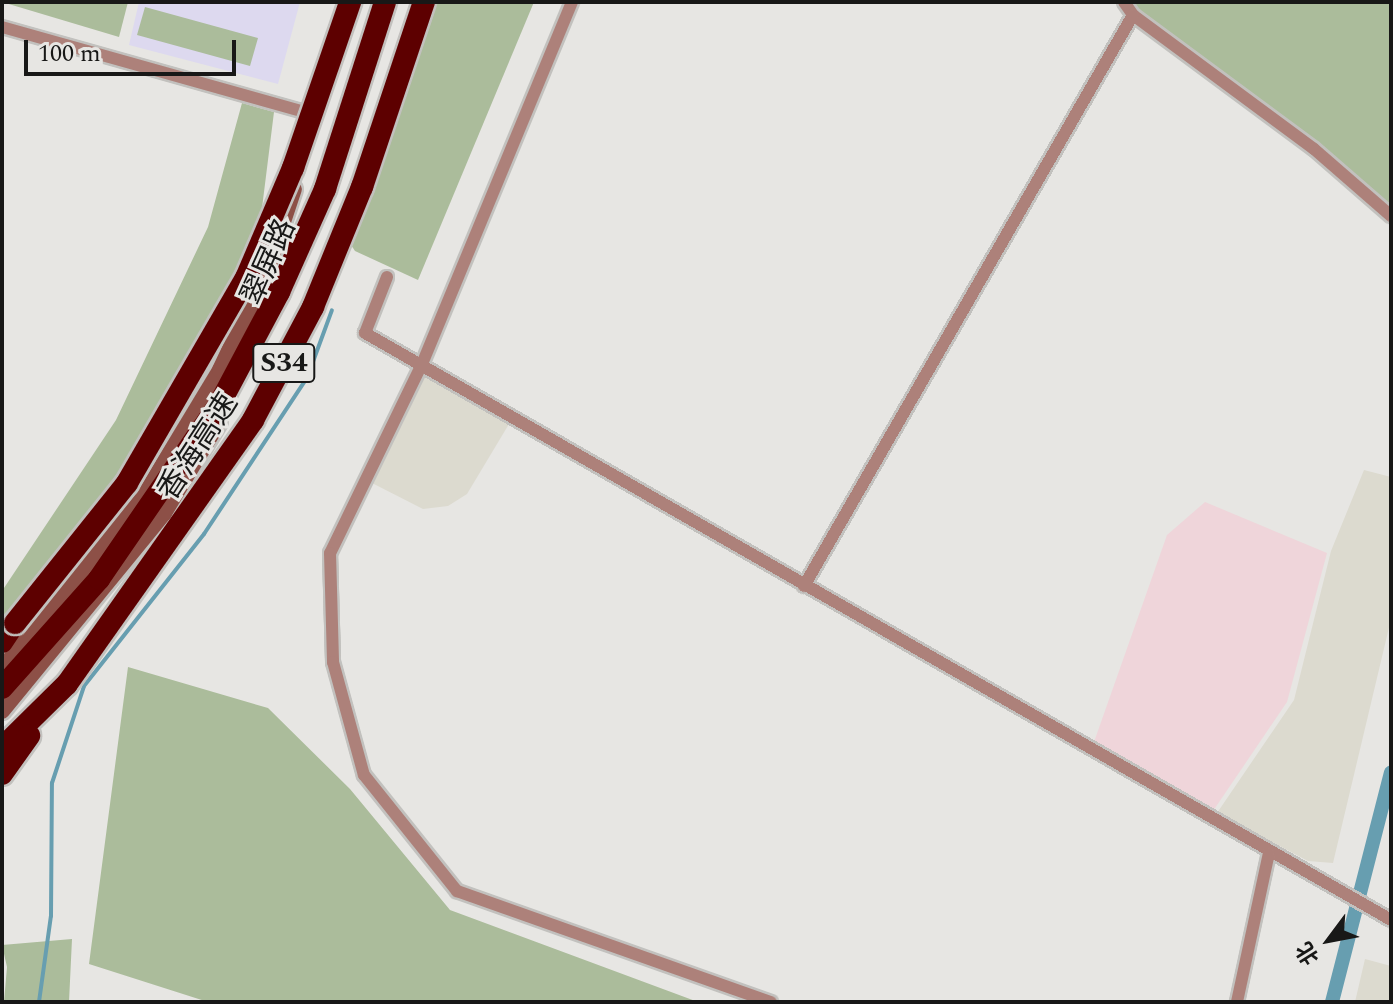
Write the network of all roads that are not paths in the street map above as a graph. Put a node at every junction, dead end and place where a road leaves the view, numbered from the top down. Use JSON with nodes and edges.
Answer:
{"nodes":[{"id":1,"x":350,"y":2,"type":"edge"},
{"id":2,"x":358,"y":2,"type":"edge"},
{"id":3,"x":385,"y":2,"type":"edge"},
{"id":4,"x":391,"y":2,"type":"edge"},
{"id":5,"x":424,"y":2,"type":"edge"},
{"id":6,"x":572,"y":2,"type":"edge"},
{"id":7,"x":1124,"y":2,"type":"edge"},
{"id":8,"x":1133,"y":15,"type":"junction"},
{"id":9,"x":2,"y":27,"type":"edge"},
{"id":10,"x":319,"y":116,"type":"junction"},
{"id":11,"x":1391,"y":216,"type":"edge"},
{"id":12,"x":387,"y":277,"type":"dead end"},
{"id":13,"x":421,"y":366,"type":"junction"},
{"id":14,"x":804,"y":586,"type":"junction"},
{"id":15,"x":6,"y":633,"type":"edge"},
{"id":16,"x":2,"y":669,"type":"edge"},
{"id":17,"x":67,"y":684,"type":"junction"},
{"id":18,"x":2,"y":688,"type":"edge"},
{"id":19,"x":2,"y":711,"type":"edge"},
{"id":20,"x":2,"y":748,"type":"edge"},
{"id":21,"x":2,"y":774,"type":"edge"},
{"id":22,"x":1269,"y":853,"type":"junction"},
{"id":23,"x":1391,"y":920,"type":"edge"},
{"id":24,"x":771,"y":1002,"type":"edge"},
{"id":25,"x":1237,"y":1002,"type":"edge"}],
"edges":[{"from":1,"to":15,"type":"highway","bridge":true},
{"from":2,"to":10,"type":"main road","name":"翠屏路"},
{"from":3,"to":18,"type":"highway","name":"香海高速","number":"S34"},
{"from":4,"to":19,"type":"main road","name":"翠屏路"},
{"from":5,"to":17,"type":"highway","name":"香海高速","number":"S34"},
{"from":6,"to":13,"type":"street"},
{"from":7,"to":8,"type":"street"},
{"from":8,"to":11,"type":"street"},
{"from":8,"to":14,"type":"street"},
{"from":9,"to":10,"type":"street"},
{"from":10,"to":16,"type":"main road","name":"翠屏路"},
{"from":12,"to":13,"type":"street"},
{"from":13,"to":14,"type":"street"},
{"from":13,"to":24,"type":"street"},
{"from":14,"to":22,"type":"street"},
{"from":17,"to":20,"type":"highway","name":"香海高速","number":"S34"},
{"from":17,"to":21,"type":"highway"},
{"from":22,"to":23,"type":"street"},
{"from":22,"to":25,"type":"street"}]}
